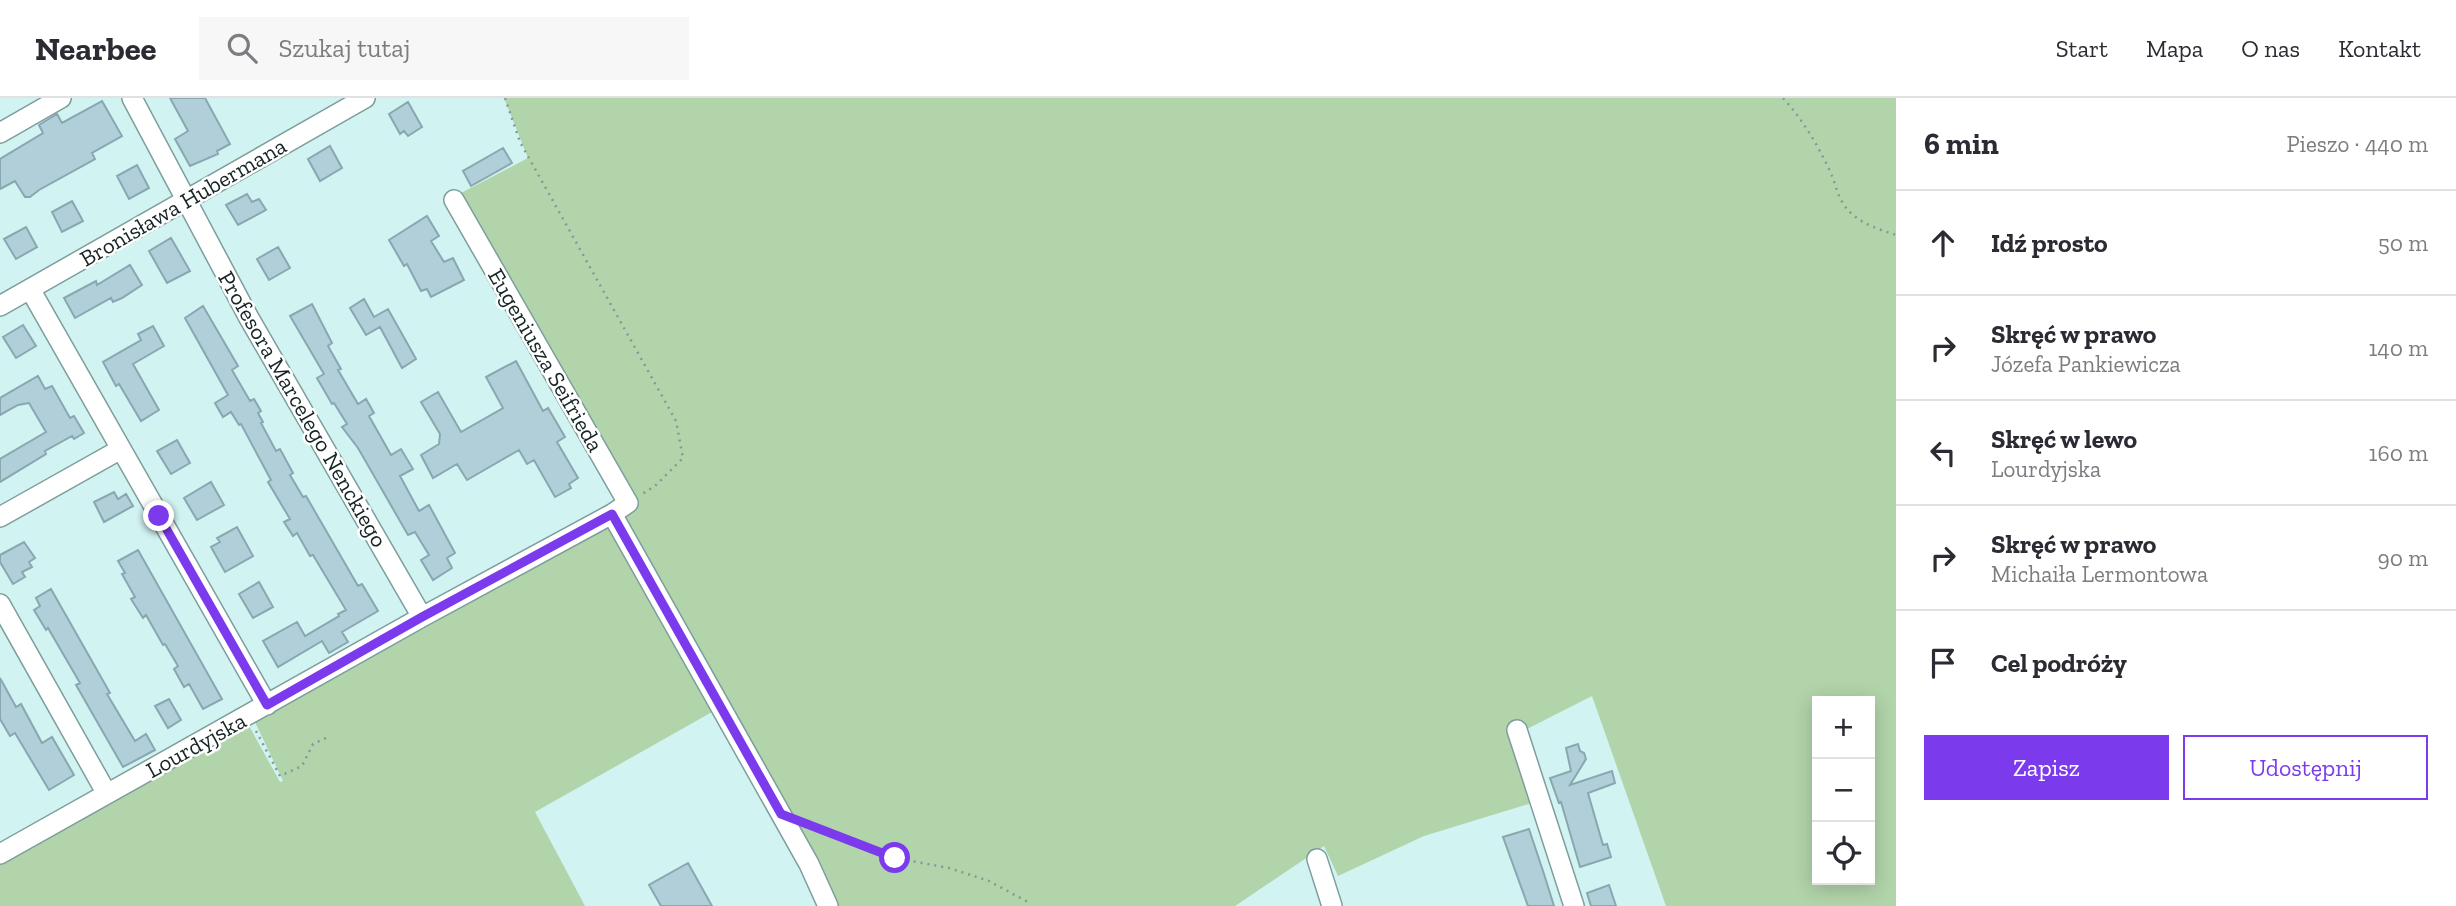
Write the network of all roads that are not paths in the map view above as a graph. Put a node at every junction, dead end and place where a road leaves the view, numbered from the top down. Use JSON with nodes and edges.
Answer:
{"nodes":[{"id":1,"x":61,"y":98,"type":"edge"},
{"id":2,"x":132,"y":98,"type":"edge"},
{"id":3,"x":365,"y":98,"type":"edge"},
{"id":4,"x":0,"y":133,"type":"edge"},
{"id":5,"x":185,"y":200,"type":"junction"},
{"id":6,"x":454,"y":200,"type":"dead end"},
{"id":7,"x":30,"y":289,"type":"junction"},
{"id":8,"x":0,"y":306,"type":"edge"},
{"id":9,"x":121,"y":449,"type":"junction"},
{"id":10,"x":620,"y":509,"type":"junction"},
{"id":11,"x":0,"y":517,"type":"edge"},
{"id":12,"x":0,"y":604,"type":"edge"},
{"id":13,"x":422,"y":617,"type":"junction"},
{"id":14,"x":267,"y":705,"type":"junction"},
{"id":15,"x":1517,"y":730,"type":"dead end"},
{"id":16,"x":107,"y":794,"type":"junction"},
{"id":17,"x":0,"y":853,"type":"edge"},
{"id":18,"x":1317,"y":859,"type":"dead end"},
{"id":19,"x":828,"y":906,"type":"edge"},
{"id":20,"x":1332,"y":906,"type":"edge"},
{"id":21,"x":1574,"y":906,"type":"edge"}],
"edges":[{"from":1,"to":4,"type":"street"},
{"from":2,"to":5,"type":"street","name":"Profesora Marcelego Nenckiego"},
{"from":3,"to":5,"type":"street","name":"Bronisława Hubermana"},
{"from":5,"to":7,"type":"street","name":"Bronisława Hubermana"},
{"from":5,"to":13,"type":"street","name":"Profesora Marcelego Nenckiego"},
{"from":6,"to":10,"type":"street","name":"Eugeniusza Seifrieda"},
{"from":7,"to":8,"type":"street","name":"Bronisława Hubermana"},
{"from":7,"to":9,"type":"street"},
{"from":9,"to":11,"type":"street"},
{"from":9,"to":14,"type":"street"},
{"from":10,"to":13,"type":"street","name":"Lourdyjska"},
{"from":10,"to":19,"type":"street","name":"Eugeniusza Seifrieda"},
{"from":12,"to":16,"type":"street"},
{"from":13,"to":14,"type":"street","name":"Lourdyjska"},
{"from":14,"to":16,"type":"street","name":"Lourdyjska"},
{"from":15,"to":21,"type":"street"},
{"from":16,"to":17,"type":"street","name":"Lourdyjska"},
{"from":18,"to":20,"type":"street"}]}
